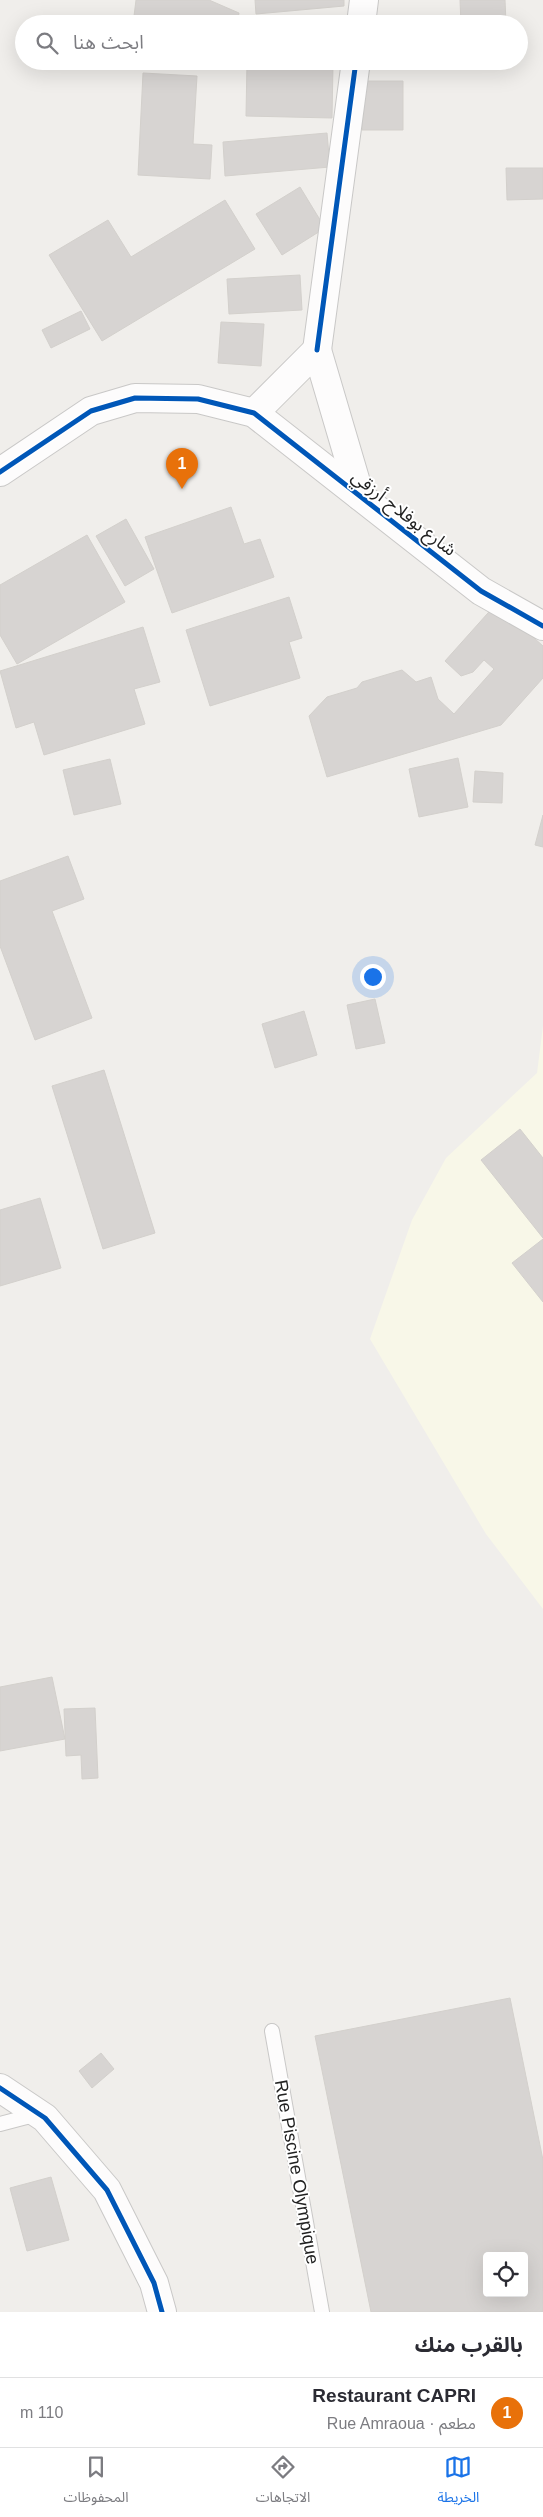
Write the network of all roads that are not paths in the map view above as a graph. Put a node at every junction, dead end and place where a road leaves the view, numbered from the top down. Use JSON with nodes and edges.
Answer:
{"nodes":[{"id":1,"x":364,"y":0,"type":"edge"},
{"id":2,"x":362,"y":15,"type":"edge"},
{"id":3,"x":355,"y":70,"type":"edge"},
{"id":4,"x":317,"y":350,"type":"junction"},
{"id":5,"x":254,"y":413,"type":"junction"},
{"id":6,"x":0,"y":472,"type":"edge"},
{"id":7,"x":360,"y":496,"type":"junction"},
{"id":8,"x":543,"y":626,"type":"edge"},
{"id":9,"x":272,"y":2031,"type":"dead end"},
{"id":10,"x":0,"y":2088,"type":"edge"},
{"id":11,"x":39,"y":2114,"type":"junction"},
{"id":12,"x":0,"y":2124,"type":"edge"},
{"id":13,"x":162,"y":2312,"type":"edge"},
{"id":14,"x":322,"y":2312,"type":"edge"}],
"edges":[{"from":1,"to":2,"type":"street"},
{"from":3,"to":4,"type":"street","name":"شارع بوفلاح أرزقي"},
{"from":4,"to":5,"type":"street"},
{"from":4,"to":7,"type":"street","name":"شارع بوفلاح أرزقي"},
{"from":5,"to":6,"type":"street"},
{"from":5,"to":7,"type":"street","name":"شارع بوفلاح أرزقي"},
{"from":7,"to":8,"type":"street","name":"شارع بوفلاح أرزقي"},
{"from":9,"to":14,"type":"lane","name":"Rue Piscine Olympique"},
{"from":10,"to":11,"type":"street"},
{"from":11,"to":12,"type":"lane"},
{"from":11,"to":13,"type":"street"}]}
